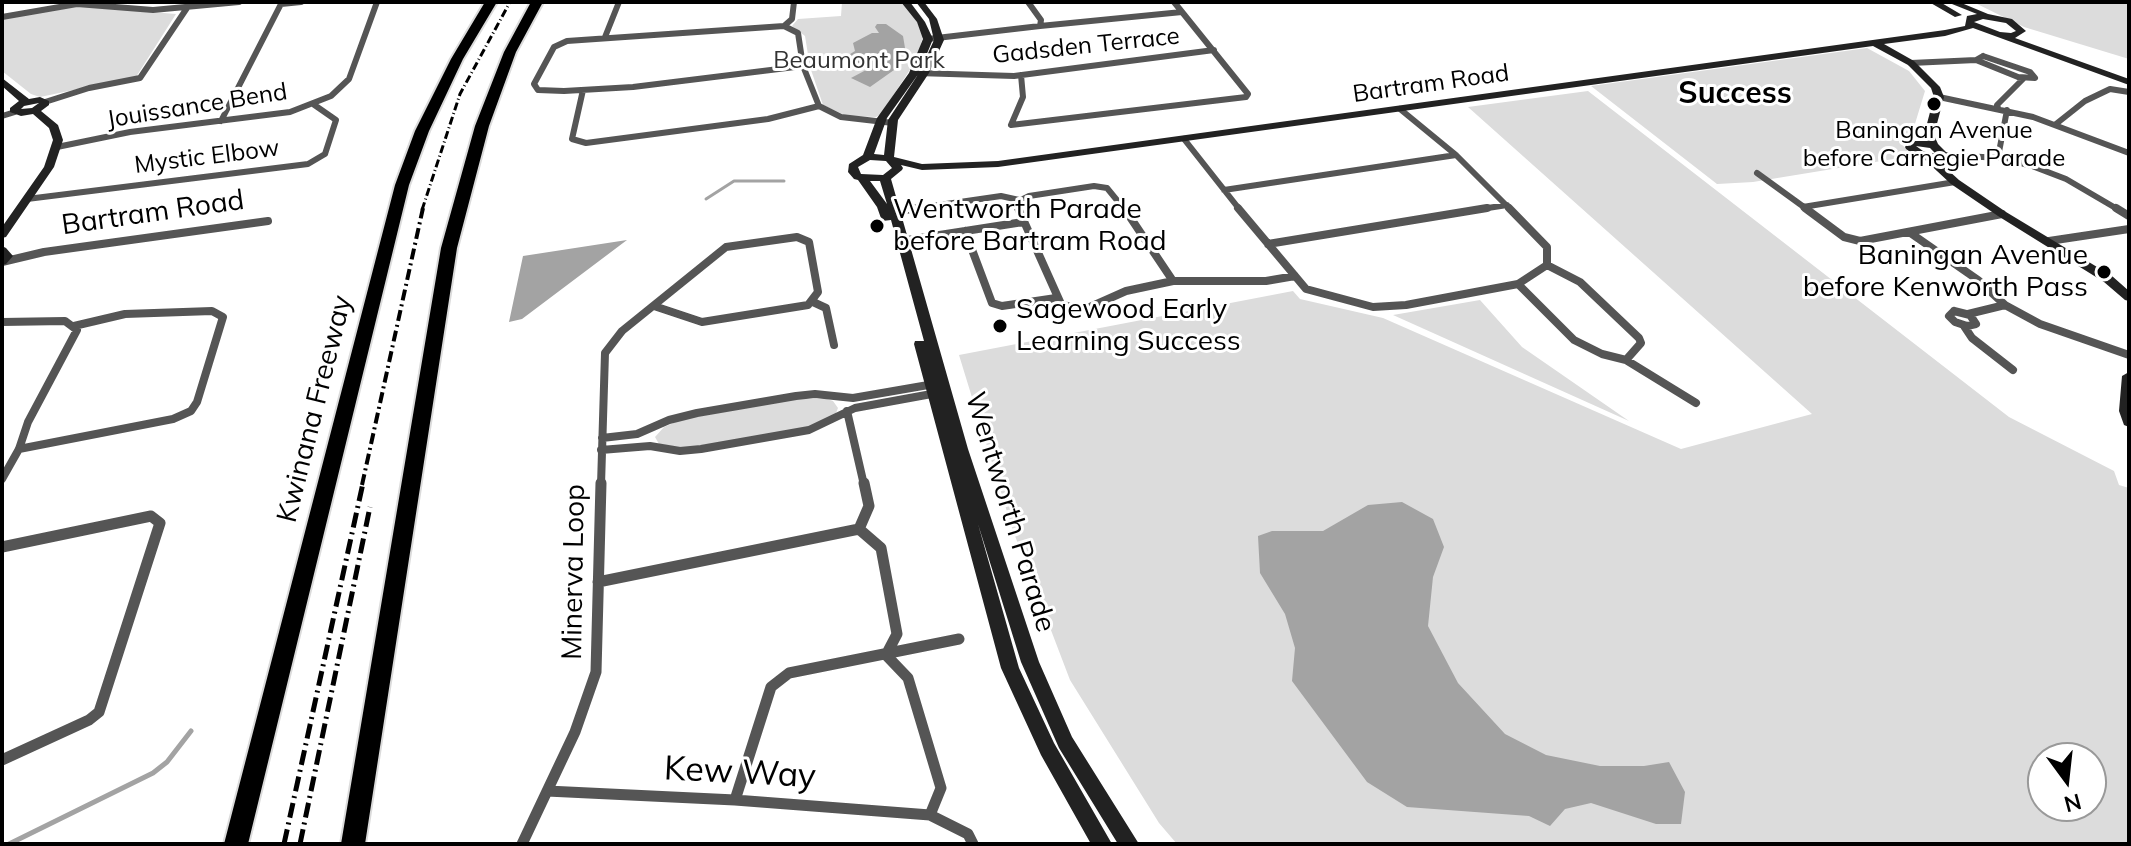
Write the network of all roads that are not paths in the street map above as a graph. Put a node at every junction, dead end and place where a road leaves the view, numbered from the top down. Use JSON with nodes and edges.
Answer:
{"nodes":[{"id":1,"x":239,"y":2,"type":"edge"},
{"id":2,"x":301,"y":2,"type":"edge"},
{"id":3,"x":377,"y":2,"type":"edge"},
{"id":4,"x":491,"y":2,"type":"edge"},
{"id":5,"x":537,"y":2,"type":"edge"},
{"id":6,"x":619,"y":2,"type":"edge"},
{"id":7,"x":794,"y":2,"type":"edge"},
{"id":8,"x":905,"y":2,"type":"edge"},
{"id":9,"x":920,"y":2,"type":"edge"},
{"id":10,"x":1028,"y":2,"type":"edge"},
{"id":11,"x":1174,"y":2,"type":"edge"},
{"id":12,"x":1933,"y":2,"type":"edge"},
{"id":13,"x":1951,"y":2,"type":"edge"},
{"id":14,"x":92,"y":3,"type":"edge"},
{"id":15,"x":281,"y":3,"type":"edge"},
{"id":16,"x":189,"y":5,"type":"edge"},
{"id":17,"x":1182,"y":12,"type":"junction"},
{"id":18,"x":1992,"y":16,"type":"junction"},
{"id":19,"x":2,"y":17,"type":"edge"},
{"id":20,"x":1969,"y":22,"type":"junction"},
{"id":21,"x":784,"y":26,"type":"junction"},
{"id":22,"x":1040,"y":26,"type":"junction"},
{"id":23,"x":2022,"y":31,"type":"junction"},
{"id":24,"x":1945,"y":33,"type":"junction"},
{"id":25,"x":1998,"y":35,"type":"junction"},
{"id":26,"x":605,"y":37,"type":"junction"},
{"id":27,"x":939,"y":38,"type":"junction"},
{"id":28,"x":928,"y":39,"type":"junction"},
{"id":29,"x":1875,"y":43,"type":"junction"},
{"id":30,"x":1214,"y":50,"type":"junction"},
{"id":31,"x":1976,"y":60,"type":"junction"},
{"id":32,"x":1911,"y":63,"type":"junction"},
{"id":33,"x":803,"y":66,"type":"junction"},
{"id":34,"x":919,"y":73,"type":"junction"},
{"id":35,"x":1021,"y":75,"type":"junction"},
{"id":36,"x":2024,"y":78,"type":"junction"},
{"id":37,"x":2129,"y":79,"type":"edge"},
{"id":38,"x":2,"y":81,"type":"edge"},
{"id":39,"x":583,"y":90,"type":"junction"},
{"id":40,"x":2129,"y":92,"type":"edge"},
{"id":41,"x":1939,"y":97,"type":"junction"},
{"id":42,"x":45,"y":102,"type":"joint"},
{"id":43,"x":313,"y":104,"type":"junction"},
{"id":44,"x":30,"y":106,"type":"junction"},
{"id":45,"x":819,"y":106,"type":"junction"},
{"id":46,"x":1998,"y":108,"type":"junction"},
{"id":47,"x":1400,"y":109,"type":"junction"},
{"id":48,"x":2007,"y":110,"type":"junction"},
{"id":49,"x":15,"y":112,"type":"joint"},
{"id":50,"x":2,"y":116,"type":"edge"},
{"id":51,"x":221,"y":121,"type":"junction"},
{"id":52,"x":880,"y":122,"type":"junction"},
{"id":53,"x":893,"y":123,"type":"junction"},
{"id":54,"x":2056,"y":124,"type":"junction"},
{"id":55,"x":1184,"y":139,"type":"junction"},
{"id":56,"x":57,"y":147,"type":"junction"},
{"id":57,"x":1938,"y":151,"type":"junction"},
{"id":58,"x":2129,"y":153,"type":"edge"},
{"id":59,"x":1456,"y":155,"type":"junction"},
{"id":60,"x":868,"y":157,"type":"junction"},
{"id":61,"x":2002,"y":158,"type":"junction"},
{"id":62,"x":891,"y":159,"type":"junction"},
{"id":63,"x":922,"y":167,"type":"junction"},
{"id":64,"x":1757,"y":173,"type":"dead end"},
{"id":65,"x":888,"y":177,"type":"junction"},
{"id":66,"x":863,"y":179,"type":"junction"},
{"id":67,"x":1955,"y":182,"type":"junction"},
{"id":68,"x":1224,"y":190,"type":"junction"},
{"id":69,"x":27,"y":199,"type":"junction"},
{"id":70,"x":1019,"y":200,"type":"junction"},
{"id":71,"x":1507,"y":205,"type":"junction"},
{"id":72,"x":1803,"y":207,"type":"junction"},
{"id":73,"x":893,"y":212,"type":"junction"},
{"id":74,"x":2002,"y":214,"type":"junction"},
{"id":75,"x":2129,"y":216,"type":"edge"},
{"id":76,"x":268,"y":221,"type":"dead end"},
{"id":77,"x":1023,"y":222,"type":"junction"},
{"id":78,"x":2129,"y":229,"type":"edge"},
{"id":79,"x":965,"y":231,"type":"junction"},
{"id":80,"x":1909,"y":232,"type":"junction"},
{"id":81,"x":4,"y":234,"type":"edge"},
{"id":82,"x":901,"y":241,"type":"junction"},
{"id":83,"x":2049,"y":241,"type":"junction"},
{"id":84,"x":1268,"y":244,"type":"junction"},
{"id":85,"x":3,"y":255,"type":"edge"},
{"id":86,"x":1547,"y":265,"type":"junction"},
{"id":87,"x":1295,"y":276,"type":"junction"},
{"id":88,"x":1173,"y":281,"type":"junction"},
{"id":89,"x":1518,"y":284,"type":"junction"},
{"id":90,"x":2128,"y":295,"type":"edge"},
{"id":91,"x":1056,"y":298,"type":"junction"},
{"id":92,"x":813,"y":302,"type":"junction"},
{"id":93,"x":2005,"y":305,"type":"junction"},
{"id":94,"x":654,"y":306,"type":"junction"},
{"id":95,"x":1968,"y":314,"type":"junction"},
{"id":96,"x":2,"y":322,"type":"edge"},
{"id":97,"x":74,"y":326,"type":"junction"},
{"id":98,"x":1964,"y":326,"type":"junction"},
{"id":99,"x":834,"y":345,"type":"dead end"},
{"id":100,"x":2129,"y":355,"type":"edge"},
{"id":101,"x":1626,"y":360,"type":"junction"},
{"id":102,"x":2013,"y":370,"type":"dead end"},
{"id":103,"x":2129,"y":376,"type":"edge"},
{"id":104,"x":938,"y":388,"type":"junction"},
{"id":105,"x":1696,"y":403,"type":"dead end"},
{"id":106,"x":847,"y":411,"type":"junction"},
{"id":107,"x":2129,"y":422,"type":"edge"},
{"id":108,"x":650,"y":428,"type":"junction"},
{"id":109,"x":602,"y":444,"type":"junction"},
{"id":110,"x":650,"y":446,"type":"junction"},
{"id":111,"x":19,"y":449,"type":"junction"},
{"id":112,"x":2,"y":479,"type":"edge"},
{"id":113,"x":859,"y":529,"type":"junction"},
{"id":114,"x":2,"y":547,"type":"edge"},
{"id":115,"x":598,"y":582,"type":"junction"},
{"id":116,"x":959,"y":639,"type":"dead end"},
{"id":117,"x":886,"y":655,"type":"junction"},
{"id":118,"x":2,"y":760,"type":"edge"},
{"id":119,"x":547,"y":791,"type":"junction"},
{"id":120,"x":735,"y":800,"type":"junction"},
{"id":121,"x":930,"y":815,"type":"junction"},
{"id":122,"x":236,"y":844,"type":"edge"},
{"id":123,"x":353,"y":844,"type":"edge"},
{"id":124,"x":522,"y":844,"type":"edge"},
{"id":125,"x":973,"y":844,"type":"edge"},
{"id":126,"x":1102,"y":844,"type":"edge"},
{"id":127,"x":1129,"y":844,"type":"edge"}],
"edges":[{"from":1,"to":16,"type":"street"},
{"from":2,"to":15,"type":"street"},
{"from":3,"to":43,"type":"street","name":"Jouissance Bend"},
{"from":4,"to":122,"type":"highway","name":"Kwinana Freeway"},
{"from":5,"to":123,"type":"highway"},
{"from":6,"to":26,"type":"street"},
{"from":7,"to":21,"type":"street"},
{"from":8,"to":28,"type":"street"},
{"from":9,"to":27,"type":"street"},
{"from":10,"to":22,"type":"street"},
{"from":11,"to":17,"type":"street"},
{"from":12,"to":20,"type":"street"},
{"from":13,"to":18,"type":"street"},
{"from":14,"to":16,"type":"street"},
{"from":14,"to":19,"type":"street"},
{"from":15,"to":51,"type":"street"},
{"from":16,"to":42,"type":"street"},
{"from":17,"to":22,"type":"street"},
{"from":17,"to":30,"type":"street"},
{"from":18,"to":20,"type":"street","name":"Bartram Road"},
{"from":18,"to":23,"type":"street"},
{"from":20,"to":24,"type":"street","name":"Bartram Road"},
{"from":20,"to":25,"type":"street"},
{"from":21,"to":26,"type":"street"},
{"from":21,"to":33,"type":"street"},
{"from":22,"to":27,"type":"street"},
{"from":23,"to":25,"type":"street"},
{"from":23,"to":37,"type":"street"},
{"from":24,"to":25,"type":"street","name":"Bartram Road"},
{"from":24,"to":29,"type":"street","name":"Bartram Road"},
{"from":25,"to":37,"type":"street"},
{"from":26,"to":39,"type":"street"},
{"from":27,"to":28,"type":"street"},
{"from":27,"to":34,"type":"street","name":"Wentworth Parade"},
{"from":28,"to":34,"type":"street","name":"Wentworth Parade"},
{"from":29,"to":32,"type":"street"},
{"from":29,"to":47,"type":"street","name":"Bartram Road"},
{"from":30,"to":35,"type":"street","name":"Gadsden Terrace"},
{"from":30,"to":35,"type":"street"},
{"from":31,"to":32,"type":"street"},
{"from":31,"to":36,"type":"street"},
{"from":31,"to":36,"type":"street"},
{"from":32,"to":41,"type":"street"},
{"from":33,"to":39,"type":"street"},
{"from":33,"to":45,"type":"street"},
{"from":34,"to":35,"type":"street","name":"Gadsden Terrace"},
{"from":34,"to":52,"type":"street","name":"Wentworth Parade"},
{"from":34,"to":53,"type":"street","name":"Wentworth Parade"},
{"from":36,"to":46,"type":"street"},
{"from":38,"to":44,"type":"street"},
{"from":39,"to":45,"type":"street"},
{"from":40,"to":54,"type":"street"},
{"from":41,"to":46,"type":"street"},
{"from":41,"to":57,"type":"street"},
{"from":42,"to":44,"type":"street"},
{"from":43,"to":51,"type":"street","name":"Jouissance Bend"},
{"from":43,"to":69,"type":"street","name":"Mystic Elbow"},
{"from":44,"to":49,"type":"street"},
{"from":44,"to":56,"type":"street"},
{"from":45,"to":52,"type":"street"},
{"from":46,"to":48,"type":"street"},
{"from":47,"to":55,"type":"street","name":"Bartram Road"},
{"from":47,"to":59,"type":"street"},
{"from":48,"to":54,"type":"street"},
{"from":48,"to":61,"type":"street"},
{"from":49,"to":50,"type":"street"},
{"from":51,"to":56,"type":"street","name":"Jouissance Bend"},
{"from":52,"to":53,"type":"street"},
{"from":52,"to":60,"type":"street","name":"Wentworth Parade"},
{"from":53,"to":62,"type":"street","name":"Wentworth Parade"},
{"from":54,"to":58,"type":"street"},
{"from":55,"to":63,"type":"street","name":"Bartram Road"},
{"from":55,"to":68,"type":"street"},
{"from":56,"to":69,"type":"street"},
{"from":57,"to":57,"type":"street"},
{"from":57,"to":61,"type":"street"},
{"from":57,"to":67,"type":"street"},
{"from":59,"to":68,"type":"street"},
{"from":59,"to":71,"type":"street"},
{"from":60,"to":62,"type":"street"},
{"from":60,"to":66,"type":"street","name":"Wentworth Parade"},
{"from":61,"to":75,"type":"street"},
{"from":62,"to":63,"type":"street","name":"Bartram Road"},
{"from":62,"to":65,"type":"street","name":"Wentworth Parade"},
{"from":63,"to":65,"type":"street","name":"Bartram Road"},
{"from":64,"to":72,"type":"street"},
{"from":65,"to":66,"type":"street"},
{"from":65,"to":73,"type":"street","name":"Wentworth Parade"},
{"from":66,"to":104,"type":"street","name":"Wentworth Parade"},
{"from":67,"to":72,"type":"street"},
{"from":67,"to":74,"type":"street"},
{"from":68,"to":84,"type":"street"},
{"from":69,"to":81,"type":"street"},
{"from":70,"to":73,"type":"street"},
{"from":70,"to":77,"type":"street"},
{"from":70,"to":88,"type":"street"},
{"from":71,"to":84,"type":"street"},
{"from":71,"to":86,"type":"street"},
{"from":72,"to":80,"type":"street"},
{"from":73,"to":82,"type":"street","name":"Wentworth Parade"},
{"from":74,"to":80,"type":"street"},
{"from":74,"to":83,"type":"street"},
{"from":76,"to":85,"type":"street","name":"Bartram Road"},
{"from":77,"to":79,"type":"street"},
{"from":77,"to":91,"type":"street"},
{"from":78,"to":83,"type":"street"},
{"from":79,"to":82,"type":"street"},
{"from":79,"to":91,"type":"street"},
{"from":80,"to":93,"type":"street"},
{"from":81,"to":85,"type":"street"},
{"from":82,"to":104,"type":"street","name":"Wentworth Parade"},
{"from":83,"to":90,"type":"street"},
{"from":84,"to":87,"type":"street"},
{"from":86,"to":89,"type":"street"},
{"from":86,"to":101,"type":"street"},
{"from":87,"to":88,"type":"street"},
{"from":87,"to":89,"type":"street"},
{"from":88,"to":91,"type":"street"},
{"from":89,"to":101,"type":"street"},
{"from":92,"to":94,"type":"street"},
{"from":92,"to":94,"type":"street","name":"Minerva Loop"},
{"from":92,"to":99,"type":"street"},
{"from":93,"to":95,"type":"street"},
{"from":93,"to":100,"type":"street"},
{"from":94,"to":109,"type":"street","name":"Minerva Loop"},
{"from":95,"to":98,"type":"street"},
{"from":95,"to":98,"type":"street"},
{"from":96,"to":97,"type":"street"},
{"from":97,"to":111,"type":"street"},
{"from":97,"to":111,"type":"street"},
{"from":98,"to":102,"type":"street"},
{"from":101,"to":105,"type":"street"},
{"from":103,"to":107,"type":"street"},
{"from":104,"to":106,"type":"street"},
{"from":104,"to":108,"type":"street"},
{"from":104,"to":126,"type":"street","name":"Wentworth Parade"},
{"from":104,"to":127,"type":"street","name":"Wentworth Parade"},
{"from":106,"to":110,"type":"street"},
{"from":106,"to":113,"type":"street"},
{"from":108,"to":109,"type":"street"},
{"from":108,"to":110,"type":"street"},
{"from":109,"to":110,"type":"street"},
{"from":109,"to":115,"type":"street","name":"Minerva Loop"},
{"from":111,"to":112,"type":"street"},
{"from":113,"to":115,"type":"street"},
{"from":113,"to":117,"type":"street"},
{"from":114,"to":118,"type":"street"},
{"from":115,"to":119,"type":"street","name":"Minerva Loop"},
{"from":116,"to":117,"type":"street"},
{"from":117,"to":120,"type":"street"},
{"from":117,"to":121,"type":"street"},
{"from":119,"to":120,"type":"street","name":"Kew Way"},
{"from":119,"to":124,"type":"street","name":"Minerva Loop"},
{"from":120,"to":121,"type":"street","name":"Kew Way"},
{"from":121,"to":125,"type":"street"}]}
